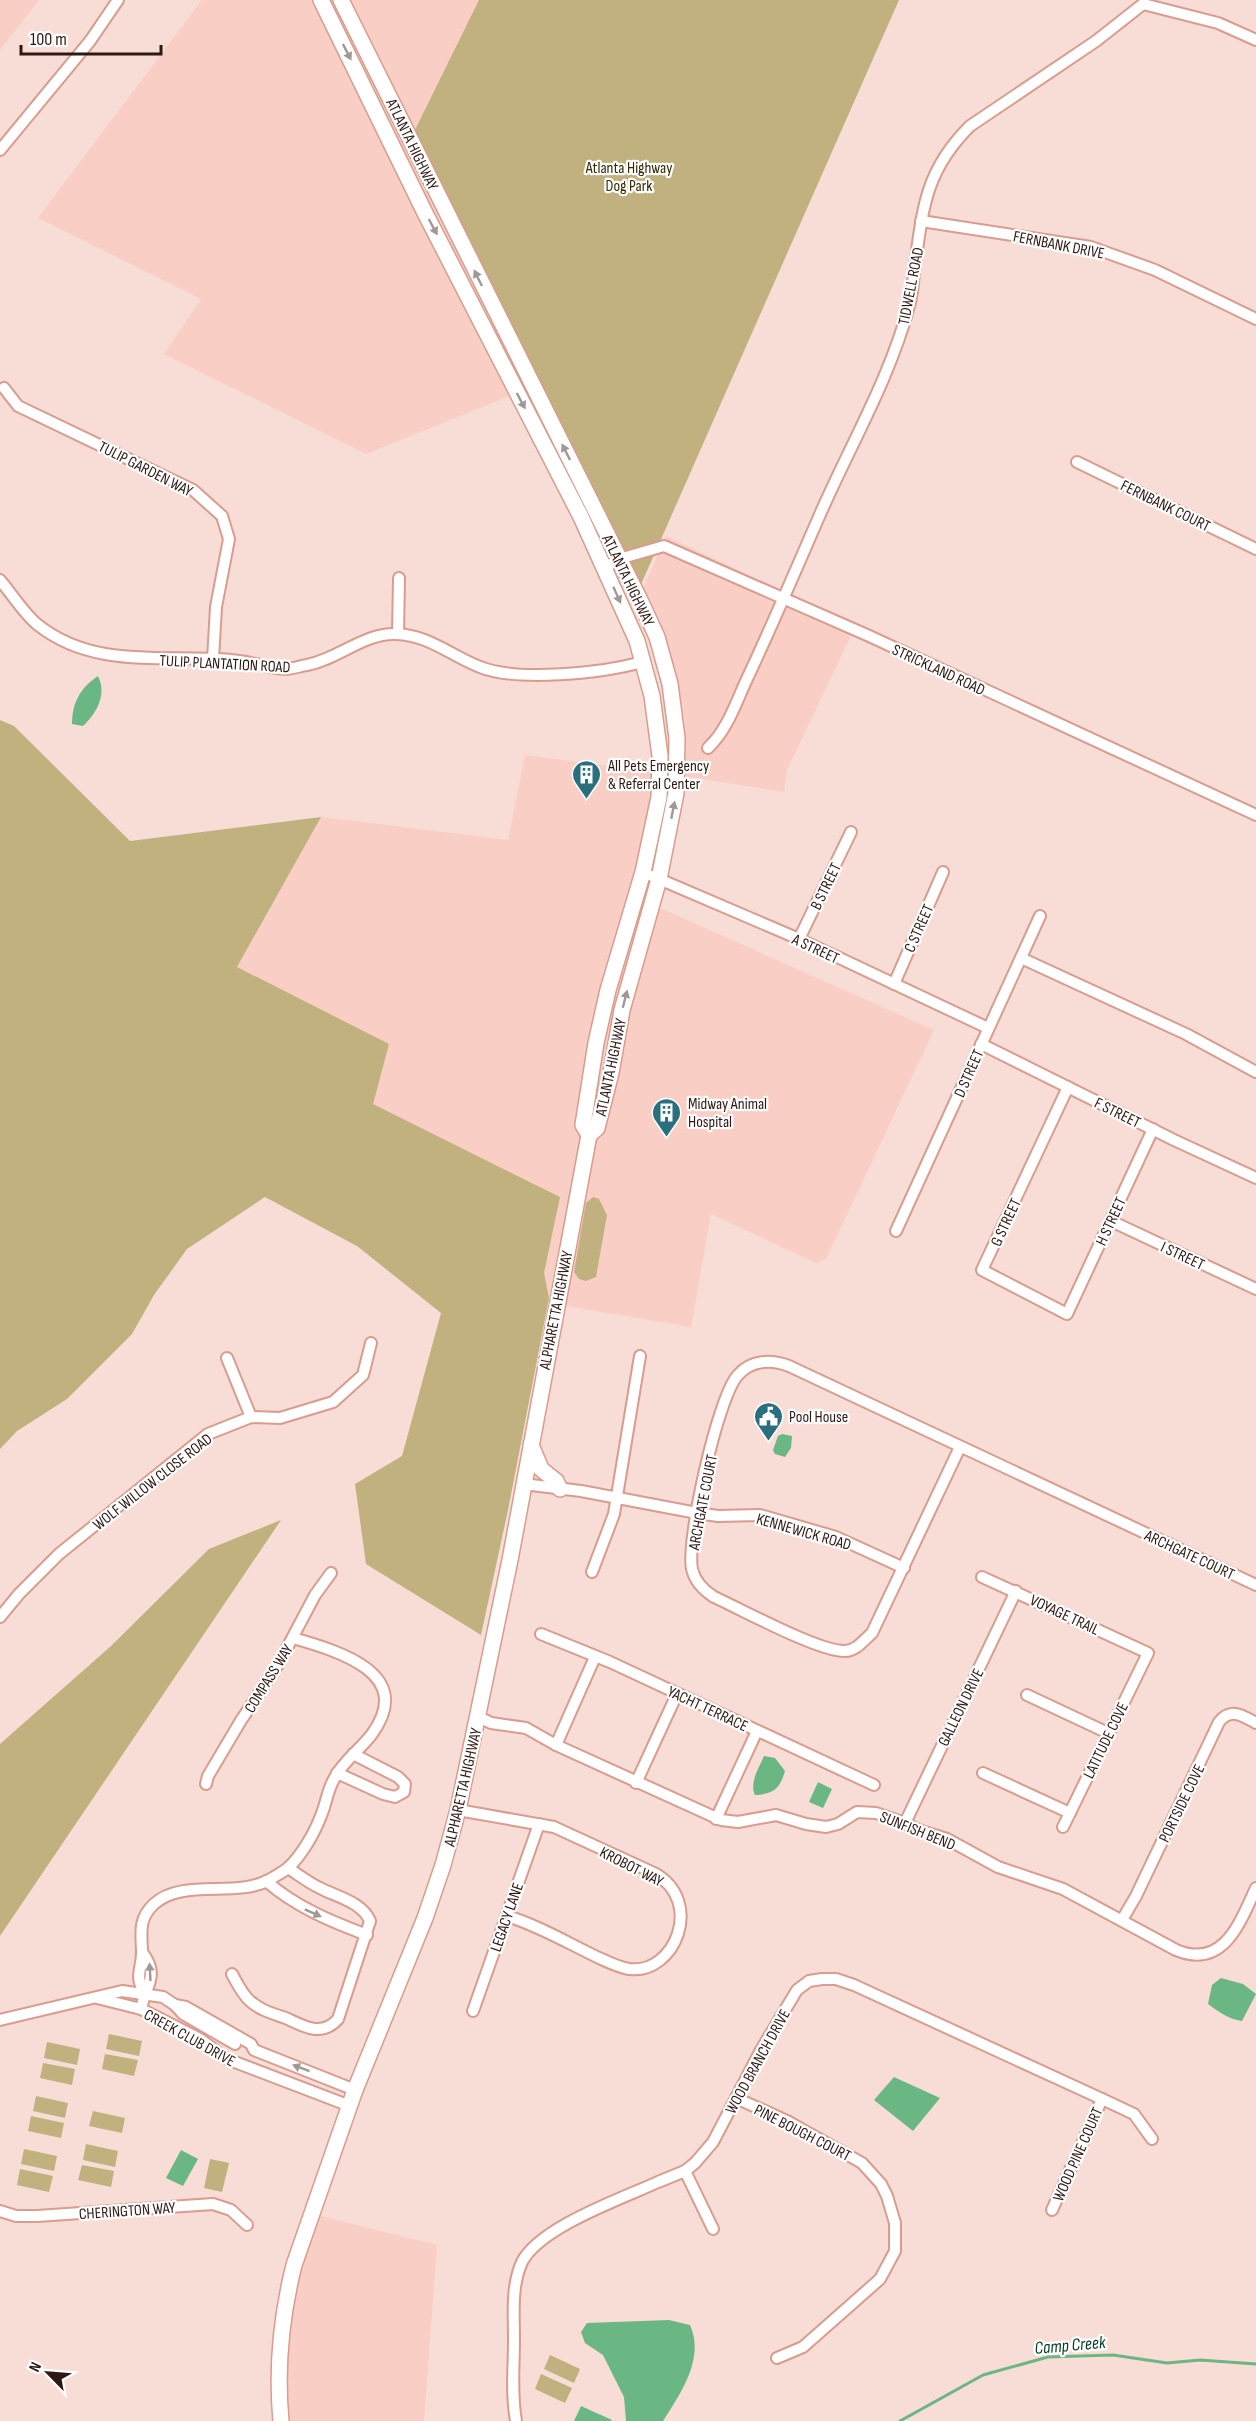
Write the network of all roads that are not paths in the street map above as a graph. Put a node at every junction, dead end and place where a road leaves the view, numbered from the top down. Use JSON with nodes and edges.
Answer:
{"nodes":[{"id":1,"x":118,"y":0,"type":"edge"},
{"id":2,"x":321,"y":0,"type":"edge"},
{"id":3,"x":341,"y":0,"type":"edge"},
{"id":4,"x":1142,"y":2,"type":"edge"},
{"id":5,"x":1256,"y":40,"type":"edge"},
{"id":6,"x":0,"y":150,"type":"edge"},
{"id":7,"x":921,"y":222,"type":"junction"},
{"id":8,"x":1256,"y":319,"type":"edge"},
{"id":9,"x":4,"y":388,"type":"dead end"},
{"id":10,"x":1077,"y":462,"type":"dead end"},
{"id":11,"x":1256,"y":549,"type":"edge"},
{"id":12,"x":619,"y":559,"type":"junction"},
{"id":13,"x":604,"y":568,"type":"junction"},
{"id":14,"x":399,"y":578,"type":"dead end"},
{"id":15,"x":0,"y":580,"type":"edge"},
{"id":16,"x":785,"y":599,"type":"junction"},
{"id":17,"x":398,"y":634,"type":"junction"},
{"id":18,"x":213,"y":659,"type":"junction"},
{"id":19,"x":642,"y":663,"type":"junction"},
{"id":20,"x":708,"y":748,"type":"dead end"},
{"id":21,"x":1256,"y":815,"type":"edge"},
{"id":22,"x":851,"y":832,"type":"dead end"},
{"id":23,"x":642,"y":872,"type":"junction"},
{"id":24,"x":943,"y":872,"type":"dead end"},
{"id":25,"x":659,"y":879,"type":"junction"},
{"id":26,"x":1040,"y":916,"type":"dead end"},
{"id":27,"x":799,"y":939,"type":"junction"},
{"id":28,"x":1021,"y":958,"type":"junction"},
{"id":29,"x":894,"y":984,"type":"junction"},
{"id":30,"x":988,"y":1028,"type":"junction"},
{"id":31,"x":981,"y":1044,"type":"junction"},
{"id":32,"x":1256,"y":1072,"type":"edge"},
{"id":33,"x":1068,"y":1087,"type":"junction"},
{"id":34,"x":1153,"y":1129,"type":"junction"},
{"id":35,"x":589,"y":1135,"type":"junction"},
{"id":36,"x":1256,"y":1178,"type":"edge"},
{"id":37,"x":1111,"y":1221,"type":"junction"},
{"id":38,"x":896,"y":1231,"type":"dead end"},
{"id":39,"x":1256,"y":1289,"type":"edge"},
{"id":40,"x":1067,"y":1314,"type":"joint"},
{"id":41,"x":371,"y":1343,"type":"dead end"},
{"id":42,"x":640,"y":1356,"type":"dead end"},
{"id":43,"x":227,"y":1358,"type":"dead end"},
{"id":44,"x":252,"y":1417,"type":"junction"},
{"id":45,"x":531,"y":1442,"type":"junction"},
{"id":46,"x":960,"y":1447,"type":"junction"},
{"id":47,"x":523,"y":1484,"type":"junction"},
{"id":48,"x":560,"y":1489,"type":"junction"},
{"id":49,"x":617,"y":1498,"type":"junction"},
{"id":50,"x":697,"y":1513,"type":"junction"},
{"id":51,"x":904,"y":1568,"type":"junction"},
{"id":52,"x":592,"y":1572,"type":"dead end"},
{"id":53,"x":331,"y":1573,"type":"dead end"},
{"id":54,"x":981,"y":1577,"type":"dead end"},
{"id":55,"x":1256,"y":1585,"type":"edge"},
{"id":56,"x":1016,"y":1591,"type":"junction"},
{"id":57,"x":0,"y":1617,"type":"edge"},
{"id":58,"x":541,"y":1634,"type":"dead end"},
{"id":59,"x":293,"y":1638,"type":"junction"},
{"id":60,"x":1148,"y":1653,"type":"joint"},
{"id":61,"x":595,"y":1657,"type":"junction"},
{"id":62,"x":677,"y":1694,"type":"junction"},
{"id":63,"x":1027,"y":1695,"type":"dead end"},
{"id":64,"x":479,"y":1717,"type":"junction"},
{"id":65,"x":1256,"y":1722,"type":"edge"},
{"id":66,"x":757,"y":1731,"type":"junction"},
{"id":67,"x":1108,"y":1733,"type":"junction"},
{"id":68,"x":556,"y":1745,"type":"junction"},
{"id":69,"x":353,"y":1754,"type":"junction"},
{"id":70,"x":337,"y":1773,"type":"junction"},
{"id":71,"x":982,"y":1773,"type":"dead end"},
{"id":72,"x":636,"y":1783,"type":"junction"},
{"id":73,"x":206,"y":1784,"type":"dead end"},
{"id":74,"x":874,"y":1785,"type":"dead end"},
{"id":75,"x":458,"y":1810,"type":"junction"},
{"id":76,"x":1070,"y":1813,"type":"junction"},
{"id":77,"x":716,"y":1819,"type":"junction"},
{"id":78,"x":905,"y":1822,"type":"junction"},
{"id":79,"x":539,"y":1824,"type":"junction"},
{"id":80,"x":1063,"y":1827,"type":"dead end"},
{"id":81,"x":288,"y":1868,"type":"junction"},
{"id":82,"x":266,"y":1881,"type":"junction"},
{"id":83,"x":1256,"y":1888,"type":"edge"},
{"id":84,"x":507,"y":1916,"type":"junction"},
{"id":85,"x":1122,"y":1920,"type":"junction"},
{"id":86,"x":367,"y":1935,"type":"junction"},
{"id":87,"x":232,"y":1974,"type":"dead end"},
{"id":88,"x":145,"y":1993,"type":"junction"},
{"id":89,"x":97,"y":1998,"type":"junction"},
{"id":90,"x":141,"y":2009,"type":"junction"},
{"id":91,"x":473,"y":2011,"type":"dead end"},
{"id":92,"x":0,"y":2020,"type":"edge"},
{"id":93,"x":217,"y":2029,"type":"junction"},
{"id":94,"x":209,"y":2046,"type":"junction"},
{"id":95,"x":254,"y":2050,"type":"junction"},
{"id":96,"x":355,"y":2090,"type":"junction"},
{"id":97,"x":735,"y":2098,"type":"junction"},
{"id":98,"x":1102,"y":2099,"type":"junction"},
{"id":99,"x":350,"y":2106,"type":"junction"},
{"id":100,"x":1152,"y":2139,"type":"dead end"},
{"id":101,"x":685,"y":2171,"type":"junction"},
{"id":102,"x":1052,"y":2210,"type":"dead end"},
{"id":103,"x":0,"y":2211,"type":"edge"},
{"id":104,"x":247,"y":2225,"type":"dead end"},
{"id":105,"x":713,"y":2229,"type":"dead end"},
{"id":106,"x":777,"y":2358,"type":"dead end"},
{"id":107,"x":281,"y":2421,"type":"edge"},
{"id":108,"x":516,"y":2421,"type":"edge"}],
"edges":[{"from":1,"to":6,"type":"street"},
{"from":2,"to":13,"type":"main road","name":"ATLANTA HIGHWAY","one_way":true},
{"from":12,"to":3,"type":"main road","name":"ATLANTA HIGHWAY","one_way":true},
{"from":4,"to":5,"type":"street","name":"TIDWELL ROAD"},
{"from":4,"to":7,"type":"street","name":"TIDWELL ROAD"},
{"from":7,"to":8,"type":"street","name":"FERNBANK DRIVE"},
{"from":7,"to":16,"type":"street","name":"TIDWELL ROAD"},
{"from":9,"to":18,"type":"street","name":"TULIP GARDEN WAY"},
{"from":10,"to":11,"type":"street","name":"FERNBANK COURT"},
{"from":12,"to":13,"type":"street","name":"STRICKLAND ROAD"},
{"from":12,"to":16,"type":"street","name":"STRICKLAND ROAD"},
{"from":25,"to":12,"type":"main road","name":"ATLANTA HIGHWAY","one_way":true},
{"from":13,"to":19,"type":"main road","name":"ATLANTA HIGHWAY","one_way":true},
{"from":14,"to":17,"type":"street"},
{"from":15,"to":18,"type":"street","name":"TULIP PLANTATION ROAD"},
{"from":16,"to":20,"type":"street","name":"TIDWELL ROAD"},
{"from":16,"to":21,"type":"street","name":"STRICKLAND ROAD"},
{"from":17,"to":18,"type":"street","name":"TULIP PLANTATION ROAD"},
{"from":17,"to":19,"type":"street","name":"TULIP PLANTATION ROAD"},
{"from":19,"to":23,"type":"main road","name":"ATLANTA HIGHWAY"},
{"from":22,"to":27,"type":"street","name":"B STREET"},
{"from":23,"to":25,"type":"street","name":"A STREET"},
{"from":23,"to":35,"type":"main road","name":"ATLANTA HIGHWAY"},
{"from":24,"to":29,"type":"street","name":"C STREET"},
{"from":25,"to":27,"type":"street","name":"A STREET"},
{"from":35,"to":25,"type":"main road","name":"ATLANTA HIGHWAY","one_way":true},
{"from":26,"to":28,"type":"street","name":"D STREET"},
{"from":27,"to":29,"type":"street","name":"A STREET"},
{"from":28,"to":30,"type":"street","name":"D STREET"},
{"from":28,"to":32,"type":"street"},
{"from":29,"to":30,"type":"street","name":"A STREET"},
{"from":30,"to":31,"type":"street","name":"D STREET"},
{"from":31,"to":33,"type":"street","name":"F STREET"},
{"from":31,"to":38,"type":"street","name":"D STREET"},
{"from":33,"to":34,"type":"street","name":"F STREET"},
{"from":33,"to":40,"type":"street","name":"G STREET"},
{"from":34,"to":36,"type":"street","name":"F STREET"},
{"from":34,"to":37,"type":"street","name":"H STREET"},
{"from":35,"to":45,"type":"main road","name":"ALPHARETTA HIGHWAY"},
{"from":37,"to":39,"type":"street","name":"I STREET"},
{"from":37,"to":40,"type":"street","name":"H STREET"},
{"from":41,"to":44,"type":"street","name":"WOLF WILLOW CLOSE ROAD"},
{"from":42,"to":49,"type":"street"},
{"from":43,"to":44,"type":"street"},
{"from":44,"to":57,"type":"street","name":"WOLF WILLOW CLOSE ROAD"},
{"from":45,"to":47,"type":"main road","name":"ALPHARETTA HIGHWAY"},
{"from":45,"to":48,"type":"main road"},
{"from":46,"to":50,"type":"street","name":"ARCHGATE COURT"},
{"from":46,"to":51,"type":"street","name":"ARCHGATE COURT"},
{"from":46,"to":55,"type":"street","name":"ARCHGATE COURT"},
{"from":47,"to":48,"type":"street","name":"KENNEWICK ROAD"},
{"from":47,"to":64,"type":"main road","name":"ALPHARETTA HIGHWAY"},
{"from":48,"to":49,"type":"street","name":"KENNEWICK ROAD"},
{"from":49,"to":50,"type":"street","name":"KENNEWICK ROAD"},
{"from":49,"to":52,"type":"street"},
{"from":50,"to":51,"type":"street","name":"KENNEWICK ROAD"},
{"from":50,"to":51,"type":"street","name":"ARCHGATE COURT"},
{"from":53,"to":59,"type":"street","name":"COMPASS WAY"},
{"from":54,"to":56,"type":"street","name":"VOYAGE TRAIL"},
{"from":56,"to":60,"type":"street","name":"VOYAGE TRAIL"},
{"from":56,"to":78,"type":"street","name":"GALLEON DRIVE"},
{"from":58,"to":61,"type":"street","name":"YACHT TERRACE"},
{"from":59,"to":69,"type":"street"},
{"from":59,"to":73,"type":"street","name":"COMPASS WAY"},
{"from":60,"to":67,"type":"street","name":"LATITUDE COVE"},
{"from":61,"to":62,"type":"street","name":"YACHT TERRACE"},
{"from":61,"to":68,"type":"street"},
{"from":62,"to":66,"type":"street","name":"YACHT TERRACE"},
{"from":62,"to":72,"type":"street"},
{"from":63,"to":67,"type":"street"},
{"from":64,"to":68,"type":"street","name":"SUNFISH BEND"},
{"from":64,"to":75,"type":"main road","name":"ALPHARETTA HIGHWAY"},
{"from":65,"to":85,"type":"street","name":"PORTSIDE COVE"},
{"from":66,"to":74,"type":"street","name":"YACHT TERRACE"},
{"from":66,"to":77,"type":"street"},
{"from":67,"to":76,"type":"street","name":"LATITUDE COVE"},
{"from":68,"to":72,"type":"street","name":"SUNFISH BEND"},
{"from":69,"to":70,"type":"street"},
{"from":69,"to":70,"type":"street"},
{"from":70,"to":81,"type":"street"},
{"from":71,"to":76,"type":"street"},
{"from":72,"to":77,"type":"street","name":"SUNFISH BEND"},
{"from":75,"to":79,"type":"street","name":"KROBOT WAY"},
{"from":75,"to":96,"type":"main road","name":"ALPHARETTA HIGHWAY"},
{"from":76,"to":80,"type":"street","name":"LATITUDE COVE"},
{"from":77,"to":78,"type":"street","name":"SUNFISH BEND"},
{"from":78,"to":85,"type":"street","name":"SUNFISH BEND"},
{"from":79,"to":84,"type":"street","name":"LEGACY LANE"},
{"from":79,"to":84,"type":"street","name":"KROBOT WAY"},
{"from":81,"to":82,"type":"street"},
{"from":81,"to":86,"type":"street"},
{"from":82,"to":86,"type":"street","one_way":true},
{"from":82,"to":88,"type":"street"},
{"from":83,"to":85,"type":"street","name":"SUNFISH BEND"},
{"from":84,"to":91,"type":"street","name":"LEGACY LANE"},
{"from":86,"to":87,"type":"street"},
{"from":88,"to":89,"type":"street","name":"CREEK CLUB DRIVE"},
{"from":88,"to":90,"type":"street"},
{"from":88,"to":93,"type":"street","name":"CREEK CLUB DRIVE"},
{"from":89,"to":90,"type":"street","name":"CREEK CLUB DRIVE"},
{"from":89,"to":92,"type":"street","name":"CREEK CLUB DRIVE"},
{"from":90,"to":94,"type":"street","name":"CREEK CLUB DRIVE"},
{"from":93,"to":94,"type":"street"},
{"from":93,"to":95,"type":"street","name":"CREEK CLUB DRIVE"},
{"from":93,"to":95,"type":"street","name":"CREEK CLUB DRIVE"},
{"from":94,"to":99,"type":"street","name":"CREEK CLUB DRIVE"},
{"from":96,"to":95,"type":"street","name":"CREEK CLUB DRIVE","one_way":true},
{"from":96,"to":99,"type":"main road","name":"ALPHARETTA HIGHWAY"},
{"from":97,"to":98,"type":"street","name":"WOOD BRANCH DRIVE"},
{"from":97,"to":101,"type":"street","name":"WOOD BRANCH DRIVE"},
{"from":97,"to":106,"type":"street","name":"PINE BOUGH COURT"},
{"from":98,"to":100,"type":"street","name":"WOOD BRANCH DRIVE"},
{"from":98,"to":102,"type":"street","name":"WOOD PINE COURT"},
{"from":99,"to":107,"type":"main road","name":"ALPHARETTA HIGHWAY"},
{"from":101,"to":105,"type":"street"},
{"from":101,"to":108,"type":"street","name":"WOOD BRANCH DRIVE"},
{"from":103,"to":104,"type":"street","name":"CHERINGTON WAY"}]}
